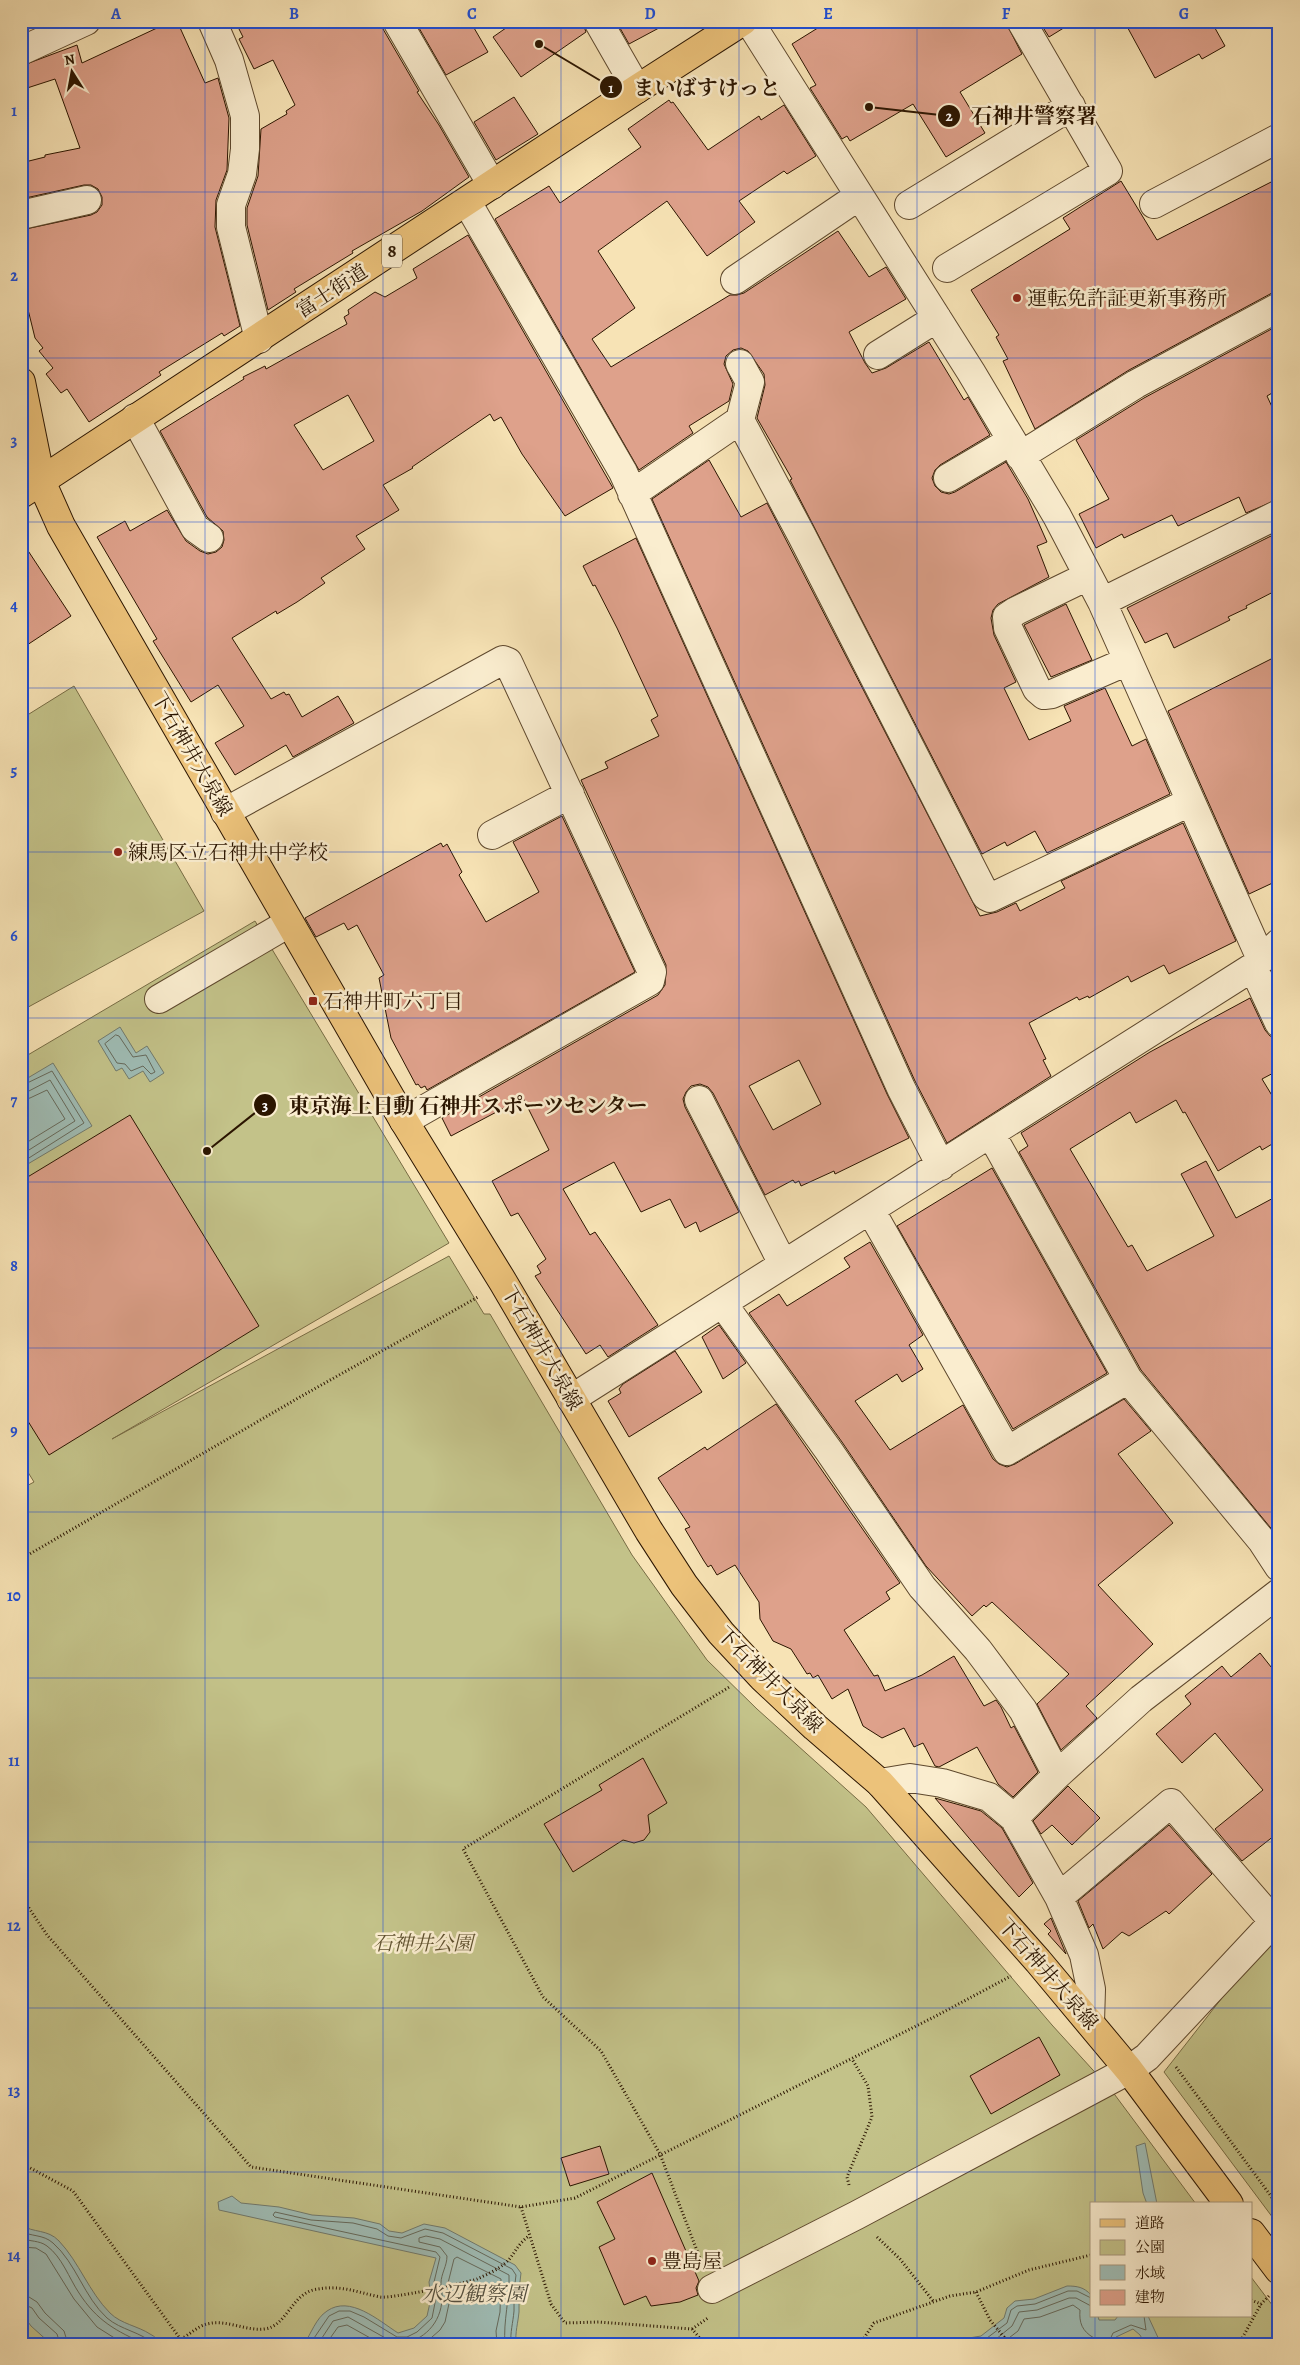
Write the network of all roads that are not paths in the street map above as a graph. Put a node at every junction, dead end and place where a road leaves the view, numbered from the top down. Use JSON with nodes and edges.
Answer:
{"nodes":[{"id":1,"x":86,"y":21,"type":"edge"},
{"id":2,"x":212,"y":21,"type":"edge"},
{"id":3,"x":397,"y":21,"type":"edge"},
{"id":4,"x":598,"y":21,"type":"edge"},
{"id":5,"x":743,"y":21,"type":"edge"},
{"id":6,"x":749,"y":21,"type":"edge"},
{"id":7,"x":1021,"y":21,"type":"edge"},
{"id":8,"x":21,"y":51,"type":"edge"},
{"id":9,"x":637,"y":88,"type":"junction"},
{"id":10,"x":1071,"y":106,"type":"junction"},
{"id":11,"x":1279,"y":138,"type":"edge"},
{"id":12,"x":492,"y":185,"type":"junction"},
{"id":13,"x":859,"y":196,"type":"junction"},
{"id":14,"x":87,"y":200,"type":"dead end"},
{"id":15,"x":467,"y":202,"type":"junction"},
{"id":16,"x":1154,"y":204,"type":"dead end"},
{"id":17,"x":908,"y":205,"type":"dead end"},
{"id":18,"x":21,"y":215,"type":"edge"},
{"id":19,"x":947,"y":268,"type":"dead end"},
{"id":20,"x":736,"y":280,"type":"dead end"},
{"id":21,"x":1279,"y":307,"type":"edge"},
{"id":22,"x":937,"y":318,"type":"junction"},
{"id":23,"x":259,"y":339,"type":"junction"},
{"id":24,"x":878,"y":354,"type":"dead end"},
{"id":25,"x":740,"y":364,"type":"dead end"},
{"id":26,"x":21,"y":382,"type":"edge"},
{"id":27,"x":135,"y":418,"type":"junction"},
{"id":28,"x":740,"y":420,"type":"junction"},
{"id":29,"x":1016,"y":448,"type":"junction"},
{"id":30,"x":948,"y":478,"type":"dead end"},
{"id":31,"x":31,"y":487,"type":"edge"},
{"id":32,"x":632,"y":494,"type":"junction"},
{"id":33,"x":1279,"y":514,"type":"edge"},
{"id":34,"x":209,"y":538,"type":"dead end"},
{"id":35,"x":1088,"y":576,"type":"junction"},
{"id":36,"x":1102,"y":602,"type":"junction"},
{"id":37,"x":1128,"y":661,"type":"junction"},
{"id":38,"x":570,"y":794,"type":"junction"},
{"id":39,"x":1190,"y":802,"type":"junction"},
{"id":40,"x":225,"y":812,"type":"junction"},
{"id":41,"x":492,"y":835,"type":"dead end"},
{"id":42,"x":289,"y":923,"type":"junction"},
{"id":43,"x":1264,"y":956,"type":"edge"},
{"id":44,"x":159,"y":999,"type":"dead end"},
{"id":45,"x":1279,"y":1024,"type":"edge"},
{"id":46,"x":698,"y":1100,"type":"dead end"},
{"id":47,"x":404,"y":1121,"type":"junction"},
{"id":48,"x":992,"y":1134,"type":"junction"},
{"id":49,"x":941,"y":1166,"type":"junction"},
{"id":50,"x":871,"y":1211,"type":"junction"},
{"id":51,"x":783,"y":1264,"type":"junction"},
{"id":52,"x":723,"y":1304,"type":"junction"},
{"id":53,"x":1128,"y":1379,"type":"junction"},
{"id":54,"x":571,"y":1399,"type":"junction"},
{"id":55,"x":1279,"y":1567,"type":"edge"},
{"id":56,"x":1279,"y":1593,"type":"edge"},
{"id":57,"x":1057,"y":1775,"type":"junction"},
{"id":58,"x":880,"y":1783,"type":"junction"},
{"id":59,"x":1014,"y":1818,"type":"junction"},
{"id":60,"x":1059,"y":1897,"type":"junction"},
{"id":61,"x":1276,"y":1919,"type":"edge"},
{"id":62,"x":1090,"y":2022,"type":"junction"},
{"id":63,"x":1129,"y":2070,"type":"junction"},
{"id":64,"x":1228,"y":2202,"type":"edge"},
{"id":65,"x":1252,"y":2235,"type":"edge"},
{"id":66,"x":1275,"y":2282,"type":"edge"},
{"id":67,"x":712,"y":2289,"type":"road end"}],
"edges":[{"from":1,"to":8,"type":"street"},
{"from":2,"to":23,"type":"street"},
{"from":3,"to":12,"type":"street"},
{"from":4,"to":9,"type":"street"},
{"from":5,"to":9,"type":"main road","name":"富士街道","number":"8"},
{"from":6,"to":13,"type":"street"},
{"from":7,"to":10,"type":"street"},
{"from":9,"to":12,"type":"main road","name":"富士街道","number":"8"},
{"from":10,"to":17,"type":"street"},
{"from":10,"to":19,"type":"street"},
{"from":11,"to":16,"type":"street"},
{"from":12,"to":15,"type":"main road","name":"富士街道","number":"8"},
{"from":13,"to":20,"type":"street"},
{"from":13,"to":22,"type":"street"},
{"from":14,"to":18,"type":"street"},
{"from":15,"to":23,"type":"main road","name":"富士街道","number":"8"},
{"from":15,"to":32,"type":"street"},
{"from":21,"to":29,"type":"street"},
{"from":22,"to":24,"type":"street"},
{"from":22,"to":29,"type":"street"},
{"from":23,"to":27,"type":"main road","name":"富士街道","number":"8"},
{"from":25,"to":28,"type":"street"},
{"from":26,"to":31,"type":"main road","name":"下石神井大泉線"},
{"from":27,"to":31,"type":"main road","name":"富士街道","number":"8"},
{"from":27,"to":34,"type":"street"},
{"from":28,"to":32,"type":"street"},
{"from":28,"to":39,"type":"street"},
{"from":29,"to":30,"type":"street"},
{"from":29,"to":35,"type":"street"},
{"from":31,"to":40,"type":"main road","name":"下石神井大泉線"},
{"from":32,"to":49,"type":"street"},
{"from":33,"to":36,"type":"street"},
{"from":35,"to":36,"type":"street"},
{"from":35,"to":37,"type":"street"},
{"from":36,"to":37,"type":"street"},
{"from":37,"to":39,"type":"street"},
{"from":38,"to":40,"type":"street"},
{"from":38,"to":41,"type":"street"},
{"from":38,"to":47,"type":"street"},
{"from":39,"to":43,"type":"street"},
{"from":40,"to":42,"type":"main road","name":"下石神井大泉線"},
{"from":42,"to":44,"type":"street"},
{"from":42,"to":47,"type":"main road","name":"下石神井大泉線"},
{"from":43,"to":45,"type":"street"},
{"from":43,"to":48,"type":"street"},
{"from":46,"to":51,"type":"street"},
{"from":47,"to":54,"type":"main road","name":"下石神井大泉線"},
{"from":48,"to":49,"type":"street"},
{"from":48,"to":53,"type":"street"},
{"from":49,"to":50,"type":"street"},
{"from":50,"to":51,"type":"street"},
{"from":50,"to":53,"type":"street"},
{"from":51,"to":52,"type":"street"},
{"from":52,"to":54,"type":"street"},
{"from":52,"to":57,"type":"street"},
{"from":53,"to":55,"type":"street"},
{"from":54,"to":58,"type":"main road","name":"下石神井大泉線"},
{"from":56,"to":57,"type":"street"},
{"from":57,"to":59,"type":"street"},
{"from":58,"to":59,"type":"street"},
{"from":58,"to":62,"type":"main road","name":"下石神井大泉線"},
{"from":59,"to":60,"type":"street"},
{"from":60,"to":61,"type":"street"},
{"from":60,"to":62,"type":"street"},
{"from":61,"to":63,"type":"street"},
{"from":62,"to":63,"type":"main road","name":"下石神井大泉線"},
{"from":63,"to":64,"type":"main road","name":"下石神井大泉線"},
{"from":63,"to":67,"type":"street"},
{"from":65,"to":66,"type":"main road"}]}
